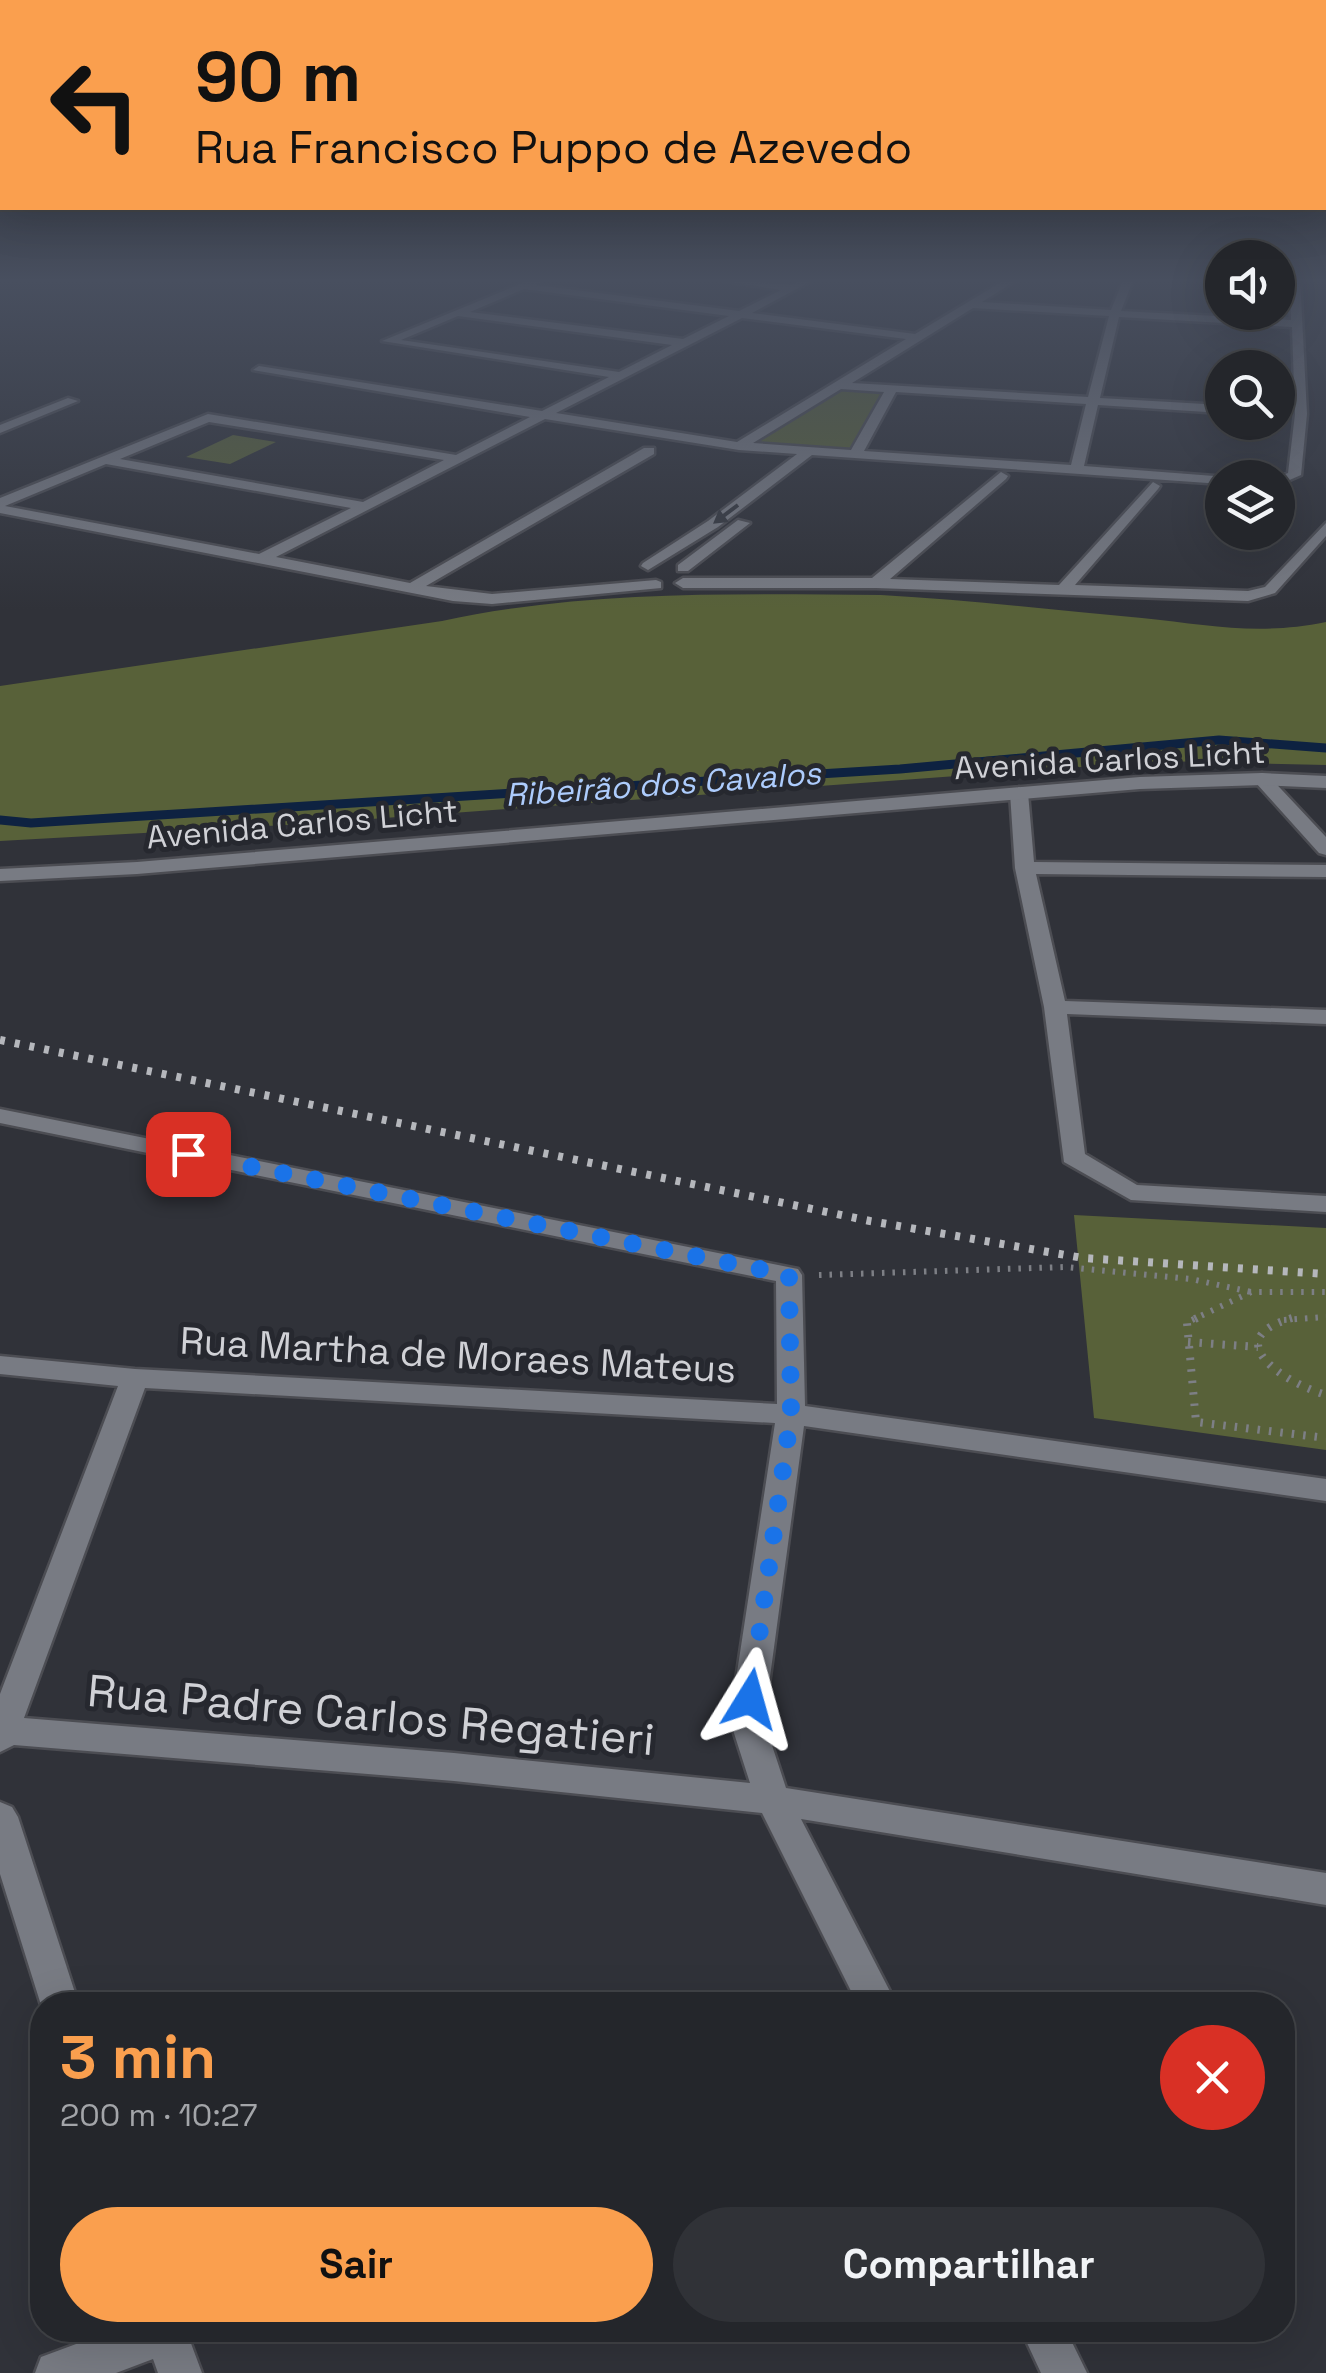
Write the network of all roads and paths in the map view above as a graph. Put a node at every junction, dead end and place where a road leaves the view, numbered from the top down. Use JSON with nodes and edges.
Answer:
{"nodes":[{"id":1,"x":377,"y":389,"type":"edge"},
{"id":2,"x":592,"y":389,"type":"edge"},
{"id":3,"x":830,"y":389,"type":"edge"},
{"id":4,"x":887,"y":389,"type":"edge"},
{"id":5,"x":892,"y":389,"type":"junction"},
{"id":6,"x":1096,"y":389,"type":"edge"},
{"id":7,"x":1296,"y":389,"type":"edge"},
{"id":8,"x":72,"y":401,"type":"dead end"},
{"id":9,"x":1093,"y":401,"type":"junction"},
{"id":10,"x":1205,"y":408,"type":"edge"},
{"id":11,"x":542,"y":415,"type":"junction"},
{"id":12,"x":0,"y":416,"type":"edge"},
{"id":13,"x":27,"y":418,"type":"junction"},
{"id":14,"x":0,"y":429,"type":"edge"},
{"id":15,"x":739,"y":446,"type":"junction"},
{"id":16,"x":648,"y":451,"type":"dead end"},
{"id":17,"x":808,"y":452,"type":"junction"},
{"id":18,"x":836,"y":453,"type":"junction"},
{"id":19,"x":855,"y":454,"type":"junction"},
{"id":20,"x":459,"y":459,"type":"junction"},
{"id":21,"x":106,"y":460,"type":"junction"},
{"id":22,"x":1294,"y":460,"type":"edge"},
{"id":23,"x":1076,"y":470,"type":"junction"},
{"id":24,"x":810,"y":473,"type":"dead end"},
{"id":25,"x":1001,"y":476,"type":"dead end"},
{"id":26,"x":1205,"y":479,"type":"edge"},
{"id":27,"x":1154,"y":486,"type":"dead end"},
{"id":28,"x":0,"y":506,"type":"edge"},
{"id":29,"x":369,"y":507,"type":"junction"},
{"id":30,"x":762,"y":508,"type":"dead end"},
{"id":31,"x":1326,"y":526,"type":"edge"},
{"id":32,"x":263,"y":558,"type":"junction"},
{"id":33,"x":642,"y":572,"type":"junction"},
{"id":34,"x":686,"y":574,"type":"junction"},
{"id":35,"x":876,"y":583,"type":"junction"},
{"id":36,"x":656,"y":585,"type":"junction"},
{"id":37,"x":412,"y":588,"type":"junction"},
{"id":38,"x":584,"y":590,"type":"junction"},
{"id":39,"x":1063,"y":590,"type":"junction"},
{"id":40,"x":1262,"y":779,"type":"junction"},
{"id":41,"x":1326,"y":782,"type":"edge"},
{"id":42,"x":1019,"y":793,"type":"junction"},
{"id":43,"x":1326,"y":849,"type":"edge"},
{"id":44,"x":1024,"y":868,"type":"junction"},
{"id":45,"x":1326,"y":871,"type":"edge"},
{"id":46,"x":0,"y":876,"type":"edge"},
{"id":47,"x":1056,"y":1007,"type":"junction"},
{"id":48,"x":1326,"y":1017,"type":"edge"},
{"id":49,"x":0,"y":1116,"type":"edge"},
{"id":50,"x":1326,"y":1204,"type":"edge"},
{"id":51,"x":789,"y":1275,"type":"junction"},
{"id":52,"x":1251,"y":1292,"type":"junction"},
{"id":53,"x":1326,"y":1292,"type":"edge"},
{"id":54,"x":1326,"y":1317,"type":"edge"},
{"id":55,"x":1188,"y":1342,"type":"junction"},
{"id":56,"x":1258,"y":1347,"type":"junction"},
{"id":57,"x":0,"y":1366,"type":"edge"},
{"id":58,"x":135,"y":1378,"type":"junction"},
{"id":59,"x":1326,"y":1395,"type":"edge"},
{"id":60,"x":791,"y":1414,"type":"junction"},
{"id":61,"x":1326,"y":1438,"type":"edge"},
{"id":62,"x":1326,"y":1490,"type":"edge"},
{"id":63,"x":1,"y":1733,"type":"edge"},
{"id":64,"x":773,"y":1800,"type":"junction"},
{"id":65,"x":0,"y":1817,"type":"edge"},
{"id":66,"x":1326,"y":1889,"type":"edge"},
{"id":67,"x":56,"y":1992,"type":"edge"},
{"id":68,"x":871,"y":1992,"type":"edge"},
{"id":69,"x":1049,"y":2342,"type":"edge"},
{"id":70,"x":170,"y":2345,"type":"edge"},
{"id":71,"x":57,"y":2373,"type":"edge"},
{"id":72,"x":1065,"y":2373,"type":"edge"}],
"edges":[{"from":1,"to":11,"type":"street"},
{"from":2,"to":11,"type":"street"},
{"from":3,"to":15,"type":"street"},
{"from":4,"to":5,"type":"street"},
{"from":5,"to":9,"type":"street"},
{"from":5,"to":19,"type":"street"},
{"from":6,"to":9,"type":"street"},
{"from":7,"to":22,"type":"street"},
{"from":8,"to":13,"type":"street"},
{"from":9,"to":10,"type":"street"},
{"from":9,"to":23,"type":"street"},
{"from":11,"to":15,"type":"street"},
{"from":11,"to":20,"type":"street"},
{"from":12,"to":13,"type":"street"},
{"from":13,"to":14,"type":"street"},
{"from":15,"to":17,"type":"street"},
{"from":16,"to":37,"type":"street"},
{"from":17,"to":18,"type":"street"},
{"from":17,"to":33,"type":"street","one_way":true},
{"from":18,"to":19,"type":"street"},
{"from":18,"to":24,"type":"street"},
{"from":19,"to":23,"type":"street"},
{"from":20,"to":21,"type":"street"},
{"from":20,"to":29,"type":"street"},
{"from":21,"to":28,"type":"street"},
{"from":21,"to":29,"type":"street"},
{"from":23,"to":26,"type":"street"},
{"from":25,"to":35,"type":"street"},
{"from":27,"to":39,"type":"street"},
{"from":28,"to":32,"type":"street"},
{"from":29,"to":32,"type":"street"},
{"from":30,"to":34,"type":"street"},
{"from":31,"to":39,"type":"street"},
{"from":32,"to":37,"type":"street"},
{"from":33,"to":34,"type":"street"},
{"from":33,"to":36,"type":"street"},
{"from":33,"to":38,"type":"street"},
{"from":34,"to":35,"type":"street"},
{"from":34,"to":36,"type":"street"},
{"from":35,"to":39,"type":"street"},
{"from":36,"to":38,"type":"street"},
{"from":37,"to":38,"type":"street"},
{"from":40,"to":41,"type":"street","name":"Avenida Carlos Licht"},
{"from":40,"to":42,"type":"street","name":"Avenida Carlos Licht"},
{"from":40,"to":43,"type":"street"},
{"from":42,"to":44,"type":"street"},
{"from":42,"to":46,"type":"street","name":"Avenida Carlos Licht"},
{"from":44,"to":45,"type":"street"},
{"from":44,"to":47,"type":"street"},
{"from":47,"to":48,"type":"street"},
{"from":47,"to":50,"type":"street"},
{"from":49,"to":51,"type":"street"},
{"from":51,"to":52,"type":"path"},
{"from":51,"to":60,"type":"street"},
{"from":52,"to":53,"type":"path"},
{"from":52,"to":55,"type":"path"},
{"from":54,"to":56,"type":"path"},
{"from":55,"to":56,"type":"path"},
{"from":55,"to":61,"type":"path"},
{"from":56,"to":59,"type":"path"},
{"from":57,"to":58,"type":"street","name":"Rua Martha de Moraes Mateus"},
{"from":58,"to":60,"type":"street","name":"Rua Martha de Moraes Mateus"},
{"from":58,"to":63,"type":"street"},
{"from":60,"to":62,"type":"street","name":"Rua Martha de Moraes Mateus"},
{"from":60,"to":64,"type":"street"},
{"from":63,"to":64,"type":"street","name":"Rua Padre Carlos Regatieri"},
{"from":64,"to":66,"type":"street","name":"Rua Padre Carlos Regatieri"},
{"from":64,"to":68,"type":"street"},
{"from":65,"to":67,"type":"street"},
{"from":69,"to":72,"type":"street"},
{"from":70,"to":71,"type":"street"}]}
